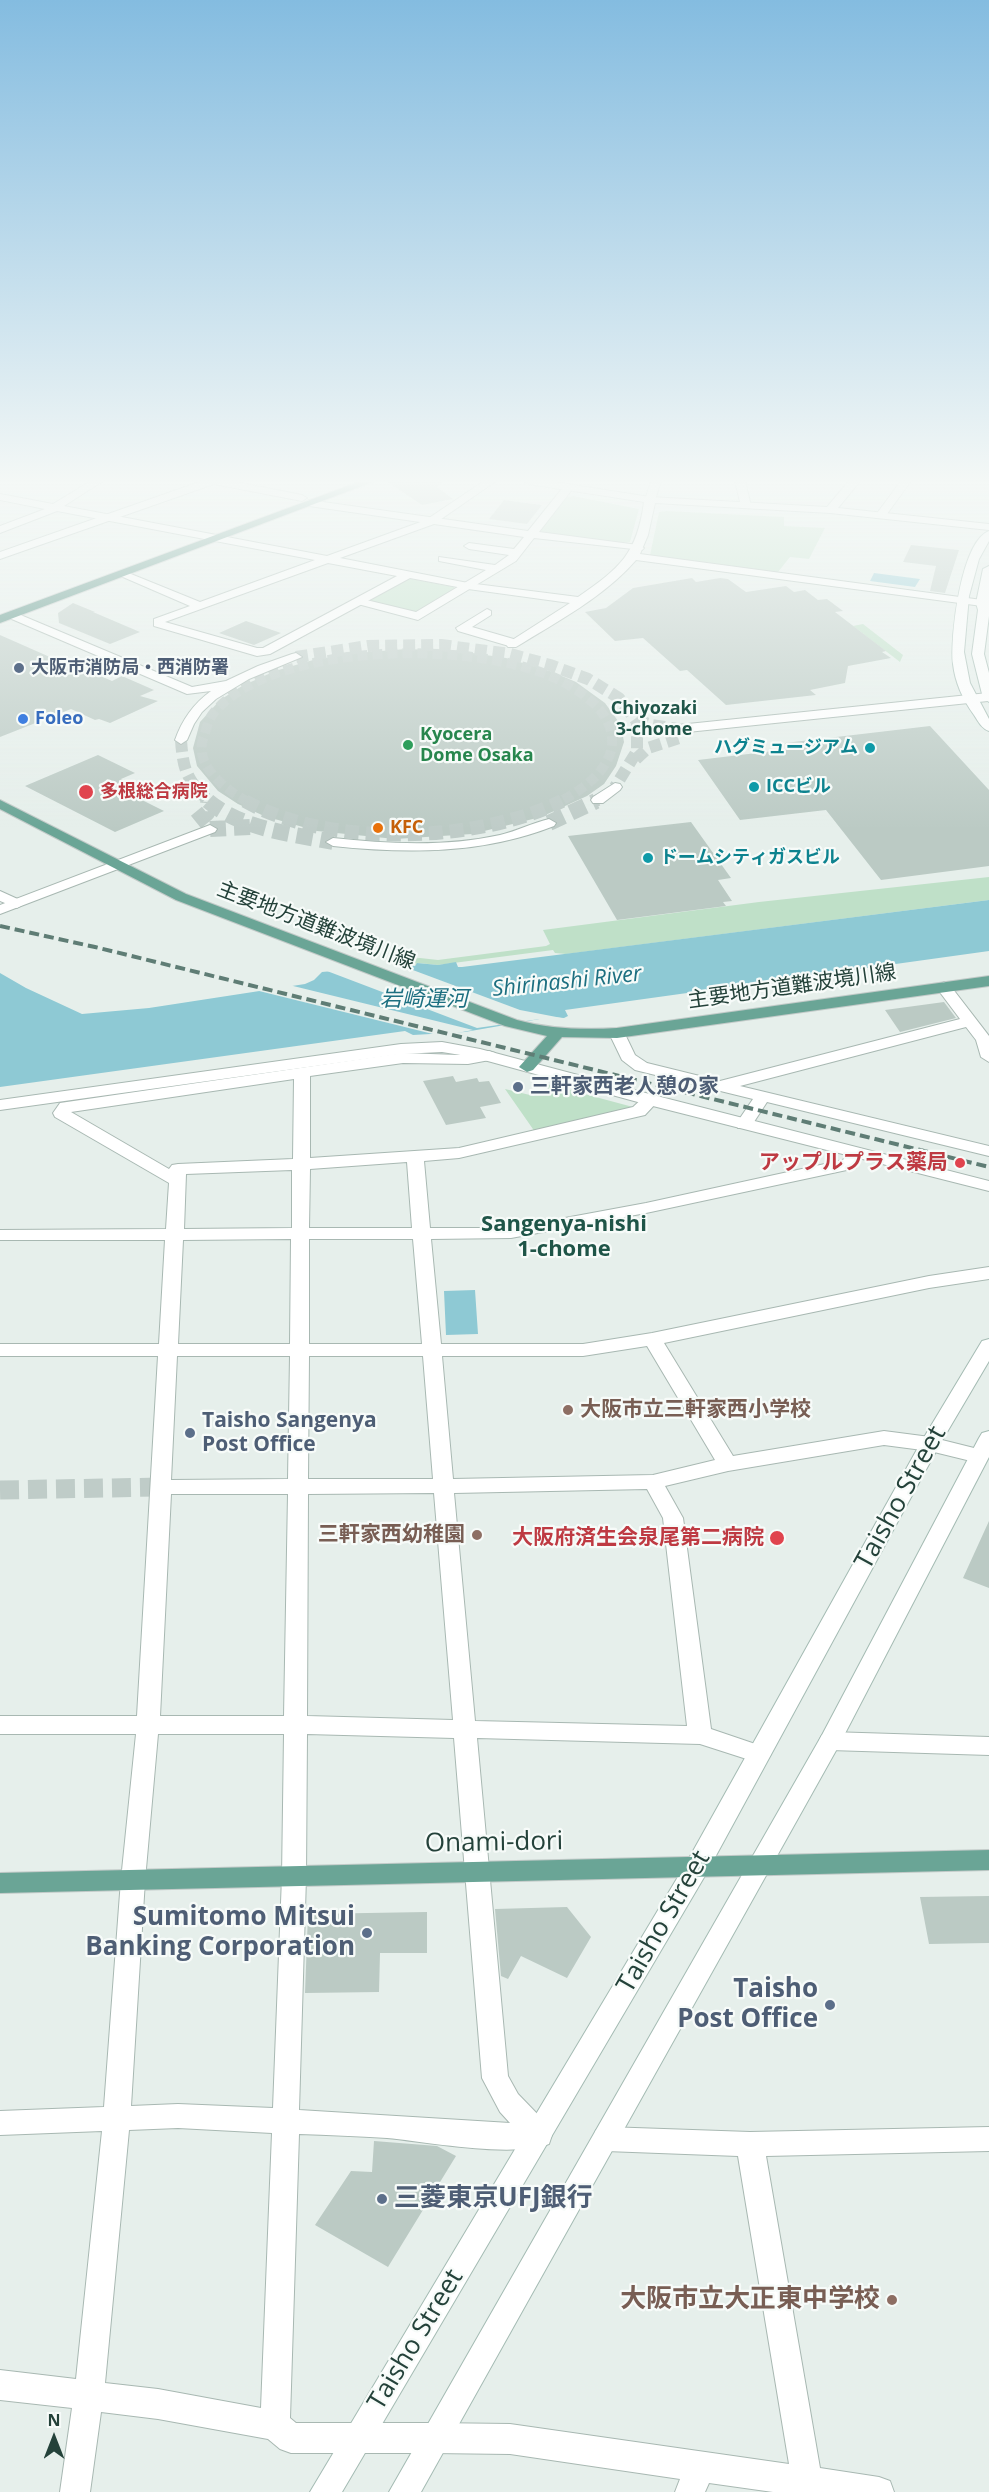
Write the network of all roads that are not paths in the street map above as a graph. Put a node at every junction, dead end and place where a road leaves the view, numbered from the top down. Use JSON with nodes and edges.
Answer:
{"nodes":[{"id":1,"x":48,"y":597,"type":"edge"},
{"id":2,"x":55,"y":597,"type":"edge"},
{"id":3,"x":180,"y":597,"type":"edge"},
{"id":4,"x":225,"y":597,"type":"edge"},
{"id":5,"x":365,"y":597,"type":"edge"},
{"id":6,"x":449,"y":597,"type":"edge"},
{"id":7,"x":552,"y":597,"type":"edge"},
{"id":8,"x":585,"y":597,"type":"edge"},
{"id":9,"x":937,"y":597,"type":"edge"},
{"id":10,"x":963,"y":597,"type":"edge"},
{"id":11,"x":983,"y":597,"type":"edge"},
{"id":12,"x":358,"y":601,"type":"junction"},
{"id":13,"x":580,"y":601,"type":"junction"},
{"id":14,"x":962,"y":601,"type":"junction"},
{"id":15,"x":982,"y":603,"type":"junction"},
{"id":16,"x":201,"y":606,"type":"junction"},
{"id":17,"x":487,"y":614,"type":"dead end"},
{"id":18,"x":4,"y":615,"type":"edge"},
{"id":19,"x":985,"y":620,"type":"edge"},
{"id":20,"x":296,"y":657,"type":"tunnel mouth"},
{"id":21,"x":226,"y":685,"type":"junction"},
{"id":22,"x":191,"y":691,"type":"junction"},
{"id":23,"x":989,"y":700,"type":"edge"},
{"id":24,"x":971,"y":702,"type":"junction"},
{"id":25,"x":195,"y":710,"type":"junction"},
{"id":26,"x":989,"y":727,"type":"edge"},
{"id":27,"x":679,"y":733,"type":"tunnel mouth"},
{"id":28,"x":181,"y":740,"type":"tunnel mouth"},
{"id":29,"x":615,"y":787,"type":"tunnel mouth"},
{"id":30,"x":598,"y":800,"type":"tunnel mouth"},
{"id":31,"x":0,"y":804,"type":"edge"},
{"id":32,"x":196,"y":822,"type":"tunnel mouth"},
{"id":33,"x":549,"y":823,"type":"tunnel mouth"},
{"id":34,"x":210,"y":829,"type":"tunnel mouth"},
{"id":35,"x":333,"y":842,"type":"tunnel mouth"},
{"id":36,"x":117,"y":863,"type":"junction"},
{"id":37,"x":0,"y":895,"type":"edge"},
{"id":38,"x":17,"y":904,"type":"junction"},
{"id":39,"x":0,"y":910,"type":"edge"},
{"id":40,"x":989,"y":981,"type":"edge"},
{"id":41,"x":944,"y":987,"type":"junction"},
{"id":42,"x":969,"y":1021,"type":"junction"},
{"id":43,"x":557,"y":1033,"type":"junction"},
{"id":44,"x":617,"y":1033,"type":"junction"},
{"id":45,"x":489,"y":1056,"type":"junction"},
{"id":46,"x":989,"y":1057,"type":"edge"},
{"id":47,"x":527,"y":1067,"type":"junction"},
{"id":48,"x":302,"y":1073,"type":"junction"},
{"id":49,"x":721,"y":1086,"type":"junction"},
{"id":50,"x":763,"y":1096,"type":"junction"},
{"id":51,"x":651,"y":1100,"type":"junction"},
{"id":52,"x":0,"y":1105,"type":"edge"},
{"id":53,"x":744,"y":1124,"type":"junction"},
{"id":54,"x":989,"y":1151,"type":"edge"},
{"id":55,"x":856,"y":1153,"type":"junction"},
{"id":56,"x":415,"y":1157,"type":"junction"},
{"id":57,"x":301,"y":1164,"type":"junction"},
{"id":58,"x":177,"y":1181,"type":"junction"},
{"id":59,"x":989,"y":1186,"type":"edge"},
{"id":60,"x":300,"y":1233,"type":"junction"},
{"id":61,"x":421,"y":1233,"type":"junction"},
{"id":62,"x":176,"y":1234,"type":"junction"},
{"id":63,"x":0,"y":1235,"type":"edge"},
{"id":64,"x":989,"y":1273,"type":"edge"},
{"id":65,"x":652,"y":1339,"type":"junction"},
{"id":66,"x":989,"y":1345,"type":"edge"},
{"id":67,"x":299,"y":1349,"type":"junction"},
{"id":68,"x":0,"y":1350,"type":"edge"},
{"id":69,"x":169,"y":1350,"type":"junction"},
{"id":70,"x":431,"y":1351,"type":"junction"},
{"id":71,"x":930,"y":1444,"type":"junction"},
{"id":72,"x":984,"y":1447,"type":"edge"},
{"id":73,"x":728,"y":1464,"type":"junction"},
{"id":74,"x":653,"y":1482,"type":"junction"},
{"id":75,"x":299,"y":1486,"type":"junction"},
{"id":76,"x":444,"y":1486,"type":"junction"},
{"id":77,"x":160,"y":1487,"type":"junction"},
{"id":78,"x":148,"y":1724,"type":"junction"},
{"id":79,"x":0,"y":1725,"type":"edge"},
{"id":80,"x":297,"y":1725,"type":"junction"},
{"id":81,"x":464,"y":1728,"type":"junction"},
{"id":82,"x":700,"y":1735,"type":"junction"},
{"id":83,"x":830,"y":1741,"type":"junction"},
{"id":84,"x":989,"y":1746,"type":"edge"},
{"id":85,"x":759,"y":1754,"type":"junction"},
{"id":86,"x":989,"y":1860,"type":"edge"},
{"id":87,"x":757,"y":1866,"type":"junction"},
{"id":88,"x":697,"y":1867,"type":"junction"},
{"id":89,"x":476,"y":1872,"type":"junction"},
{"id":90,"x":294,"y":1876,"type":"junction"},
{"id":91,"x":133,"y":1881,"type":"junction"},
{"id":92,"x":0,"y":1883,"type":"edge"},
{"id":93,"x":117,"y":2118,"type":"junction"},
{"id":94,"x":287,"y":2122,"type":"junction"},
{"id":95,"x":0,"y":2123,"type":"edge"},
{"id":96,"x":539,"y":2135,"type":"junction"},
{"id":97,"x":606,"y":2139,"type":"junction"},
{"id":98,"x":989,"y":2139,"type":"edge"},
{"id":99,"x":750,"y":2144,"type":"junction"},
{"id":100,"x":0,"y":2385,"type":"edge"},
{"id":101,"x":89,"y":2396,"type":"junction"},
{"id":102,"x":275,"y":2425,"type":"junction"},
{"id":103,"x":358,"y":2438,"type":"junction"},
{"id":104,"x":432,"y":2438,"type":"junction"},
{"id":105,"x":695,"y":2479,"type":"edge"},
{"id":106,"x":807,"y":2482,"type":"junction"},
{"id":107,"x":75,"y":2492,"type":"edge"},
{"id":108,"x":326,"y":2492,"type":"edge"},
{"id":109,"x":404,"y":2492,"type":"edge"},
{"id":110,"x":879,"y":2492,"type":"edge"}],
"edges":[{"from":1,"to":18,"type":"highway"},
{"from":2,"to":18,"type":"highway"},
{"from":3,"to":16,"type":"street"},
{"from":4,"to":16,"type":"street"},
{"from":5,"to":12,"type":"street"},
{"from":6,"to":12,"type":"street"},
{"from":7,"to":13,"type":"street"},
{"from":8,"to":13,"type":"street"},
{"from":9,"to":14,"type":"street"},
{"from":10,"to":14,"type":"street"},
{"from":11,"to":15,"type":"street"},
{"from":12,"to":16,"type":"street"},
{"from":13,"to":17,"type":"street"},
{"from":14,"to":15,"type":"street"},
{"from":14,"to":24,"type":"street"},
{"from":15,"to":19,"type":"street"},
{"from":18,"to":22,"type":"street"},
{"from":19,"to":23,"type":"street"},
{"from":20,"to":21,"type":"street"},
{"from":21,"to":22,"type":"street"},
{"from":21,"to":25,"type":"street"},
{"from":22,"to":25,"type":"street"},
{"from":23,"to":24,"type":"street"},
{"from":24,"to":26,"type":"street"},
{"from":24,"to":27,"type":"street"},
{"from":25,"to":28,"type":"street"},
{"from":29,"to":30,"type":"street"},
{"from":31,"to":36,"type":"main road","name":"主要地方道難波境川線"},
{"from":32,"to":36,"type":"street"},
{"from":33,"to":35,"type":"street"},
{"from":34,"to":36,"type":"street"},
{"from":36,"to":38,"type":"street"},
{"from":36,"to":43,"type":"main road","name":"主要地方道難波境川線"},
{"from":37,"to":38,"type":"street"},
{"from":38,"to":39,"type":"street"},
{"from":40,"to":41,"type":"main road","name":"主要地方道難波境川線"},
{"from":41,"to":42,"type":"street"},
{"from":41,"to":44,"type":"main road","name":"主要地方道難波境川線"},
{"from":42,"to":46,"type":"street"},
{"from":42,"to":49,"type":"street"},
{"from":43,"to":44,"type":"main road","name":"主要地方道難波境川線"},
{"from":43,"to":47,"type":"main road"},
{"from":44,"to":49,"type":"street"},
{"from":45,"to":47,"type":"street"},
{"from":45,"to":48,"type":"street"},
{"from":45,"to":52,"type":"street"},
{"from":47,"to":51,"type":"street"},
{"from":48,"to":57,"type":"street"},
{"from":48,"to":58,"type":"street"},
{"from":49,"to":50,"type":"street"},
{"from":50,"to":53,"type":"street"},
{"from":50,"to":54,"type":"street"},
{"from":51,"to":53,"type":"street"},
{"from":51,"to":56,"type":"street"},
{"from":53,"to":55,"type":"street"},
{"from":55,"to":59,"type":"street"},
{"from":55,"to":61,"type":"street"},
{"from":56,"to":57,"type":"street"},
{"from":56,"to":61,"type":"street"},
{"from":57,"to":58,"type":"street"},
{"from":57,"to":60,"type":"street"},
{"from":58,"to":62,"type":"street"},
{"from":60,"to":61,"type":"street"},
{"from":60,"to":62,"type":"street"},
{"from":60,"to":67,"type":"street"},
{"from":61,"to":70,"type":"street"},
{"from":62,"to":63,"type":"street"},
{"from":62,"to":69,"type":"street"},
{"from":64,"to":65,"type":"street"},
{"from":65,"to":70,"type":"street"},
{"from":65,"to":73,"type":"street"},
{"from":66,"to":71,"type":"street","name":"Taisho Street"},
{"from":67,"to":69,"type":"street"},
{"from":67,"to":70,"type":"street"},
{"from":67,"to":75,"type":"street"},
{"from":68,"to":69,"type":"street"},
{"from":69,"to":77,"type":"street"},
{"from":70,"to":76,"type":"street"},
{"from":71,"to":72,"type":"street"},
{"from":71,"to":73,"type":"street"},
{"from":71,"to":85,"type":"street","name":"Taisho Street"},
{"from":72,"to":83,"type":"street"},
{"from":73,"to":74,"type":"street"},
{"from":74,"to":76,"type":"street"},
{"from":74,"to":82,"type":"street"},
{"from":75,"to":76,"type":"street"},
{"from":75,"to":77,"type":"street"},
{"from":75,"to":80,"type":"street"},
{"from":76,"to":81,"type":"street"},
{"from":77,"to":78,"type":"street"},
{"from":78,"to":79,"type":"street"},
{"from":78,"to":80,"type":"street"},
{"from":78,"to":91,"type":"street"},
{"from":80,"to":81,"type":"street"},
{"from":80,"to":90,"type":"street"},
{"from":81,"to":82,"type":"street"},
{"from":81,"to":89,"type":"street"},
{"from":82,"to":85,"type":"street"},
{"from":83,"to":84,"type":"street"},
{"from":83,"to":87,"type":"street"},
{"from":85,"to":88,"type":"street","name":"Taisho Street"},
{"from":86,"to":87,"type":"main road","name":"Onami-dori"},
{"from":87,"to":88,"type":"main road","name":"Onami-dori"},
{"from":87,"to":97,"type":"street"},
{"from":88,"to":89,"type":"main road","name":"Onami-dori"},
{"from":88,"to":96,"type":"street","name":"Taisho Street"},
{"from":89,"to":90,"type":"main road","name":"Onami-dori"},
{"from":89,"to":96,"type":"street"},
{"from":90,"to":91,"type":"main road","name":"Onami-dori"},
{"from":90,"to":94,"type":"street"},
{"from":91,"to":92,"type":"main road","name":"Onami-dori"},
{"from":91,"to":93,"type":"street"},
{"from":93,"to":94,"type":"street"},
{"from":93,"to":95,"type":"street"},
{"from":93,"to":101,"type":"street"},
{"from":94,"to":96,"type":"street"},
{"from":94,"to":102,"type":"street"},
{"from":96,"to":103,"type":"street","name":"Taisho Street"},
{"from":97,"to":99,"type":"street"},
{"from":97,"to":104,"type":"street"},
{"from":98,"to":99,"type":"street"},
{"from":99,"to":106,"type":"street"},
{"from":100,"to":101,"type":"street"},
{"from":101,"to":102,"type":"street"},
{"from":101,"to":107,"type":"street"},
{"from":102,"to":103,"type":"street"},
{"from":103,"to":104,"type":"street"},
{"from":103,"to":108,"type":"street","name":"Taisho Street"},
{"from":104,"to":105,"type":"street"},
{"from":104,"to":109,"type":"street"},
{"from":105,"to":106,"type":"street"},
{"from":106,"to":110,"type":"street"}]}
